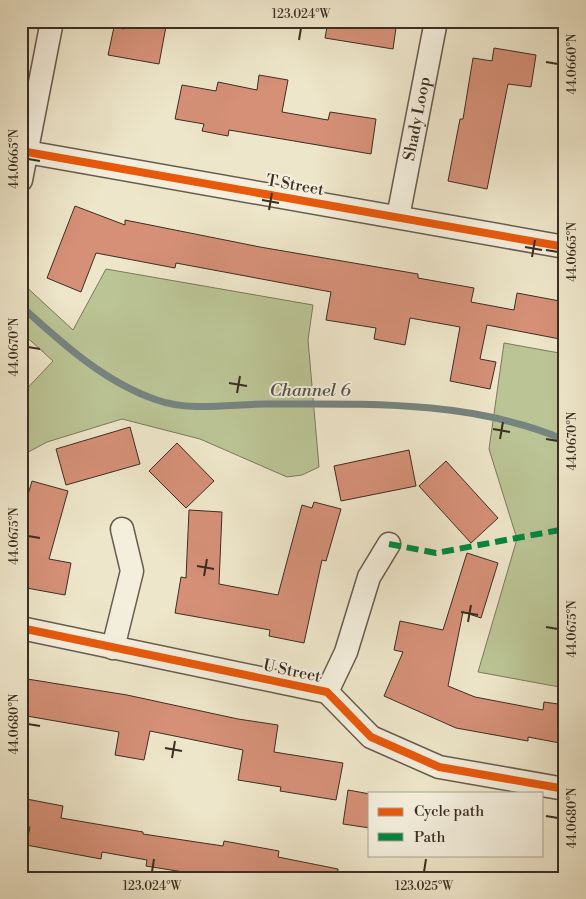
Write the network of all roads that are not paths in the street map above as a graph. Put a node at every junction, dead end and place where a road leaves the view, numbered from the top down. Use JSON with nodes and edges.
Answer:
{"nodes":[{"id":1,"x":52,"y":21,"type":"edge"},
{"id":2,"x":436,"y":21,"type":"edge"},
{"id":3,"x":25,"y":152,"type":"edge"},
{"id":4,"x":21,"y":180,"type":"edge"},
{"id":5,"x":398,"y":217,"type":"junction"},
{"id":6,"x":565,"y":247,"type":"edge"},
{"id":7,"x":122,"y":529,"type":"dead end"},
{"id":8,"x":389,"y":544,"type":"dead end"},
{"id":9,"x":21,"y":628,"type":"edge"},
{"id":10,"x":113,"y":648,"type":"junction"},
{"id":11,"x":327,"y":692,"type":"junction"},
{"id":12,"x":565,"y":789,"type":"edge"}],
"edges":[{"from":1,"to":3,"type":"street"},
{"from":2,"to":5,"type":"street","name":"Shady Loop"},
{"from":3,"to":4,"type":"street"},
{"from":3,"to":5,"type":"street","name":"T Street"},
{"from":5,"to":6,"type":"street","name":"T Street"},
{"from":7,"to":10,"type":"street"},
{"from":8,"to":11,"type":"street","name":"U Street"},
{"from":9,"to":10,"type":"street","name":"U Street"},
{"from":10,"to":11,"type":"street","name":"U Street"},
{"from":11,"to":12,"type":"street","name":"U Street"}]}
